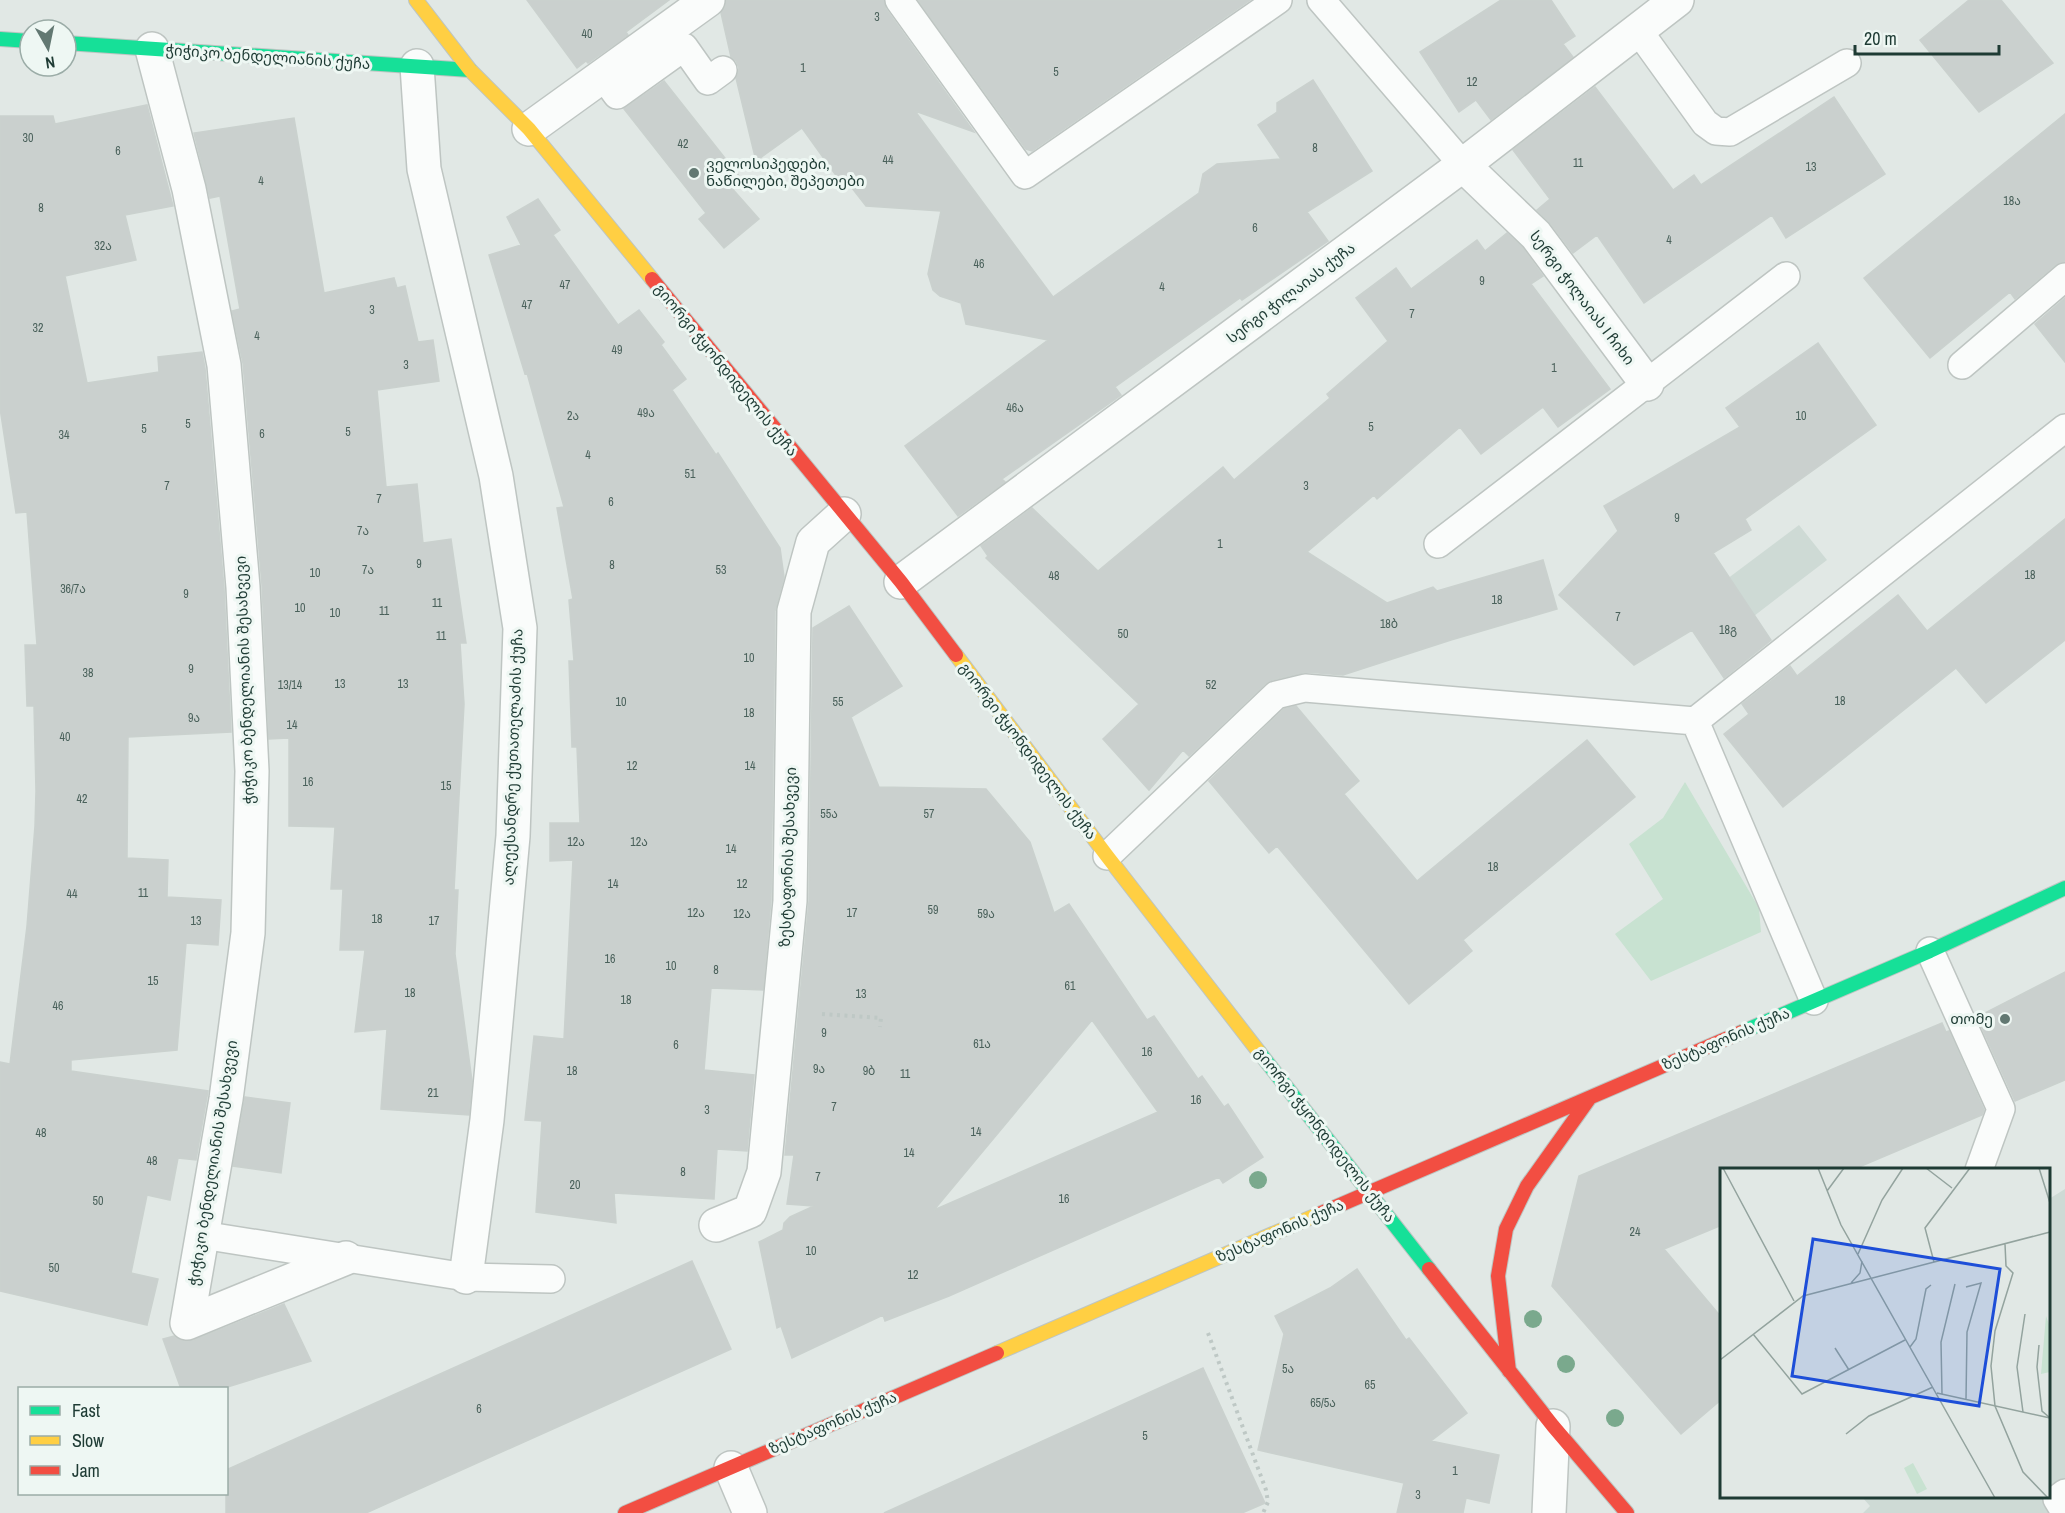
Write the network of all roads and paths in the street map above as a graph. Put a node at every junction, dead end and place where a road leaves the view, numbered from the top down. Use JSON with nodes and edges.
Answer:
{"nodes":[{"id":1,"x":416,"y":0,"type":"edge"},
{"id":2,"x":708,"y":0,"type":"edge"},
{"id":3,"x":899,"y":0,"type":"edge"},
{"id":4,"x":1278,"y":0,"type":"edge"},
{"id":5,"x":1321,"y":0,"type":"edge"},
{"id":6,"x":1677,"y":0,"type":"edge"},
{"id":7,"x":1638,"y":30,"type":"junction"},
{"id":8,"x":0,"y":39,"type":"edge"},
{"id":9,"x":18,"y":40,"type":"edge"},
{"id":10,"x":78,"y":44,"type":"edge"},
{"id":11,"x":152,"y":49,"type":"junction"},
{"id":12,"x":1847,"y":63,"type":"dead end"},
{"id":13,"x":417,"y":66,"type":"junction"},
{"id":14,"x":470,"y":70,"type":"junction"},
{"id":15,"x":723,"y":70,"type":"dead end"},
{"id":16,"x":603,"y":76,"type":"junction"},
{"id":17,"x":529,"y":129,"type":"junction"},
{"id":18,"x":1463,"y":165,"type":"junction"},
{"id":19,"x":1786,"y":276,"type":"dead end"},
{"id":20,"x":2065,"y":277,"type":"edge"},
{"id":21,"x":1962,"y":365,"type":"dead end"},
{"id":22,"x":1647,"y":384,"type":"junction"},
{"id":23,"x":2065,"y":428,"type":"edge"},
{"id":24,"x":844,"y":514,"type":"junction"},
{"id":25,"x":1438,"y":544,"type":"dead end"},
{"id":26,"x":902,"y":582,"type":"junction"},
{"id":27,"x":1695,"y":721,"type":"junction"},
{"id":28,"x":1107,"y":856,"type":"junction"},
{"id":29,"x":2065,"y":888,"type":"edge"},
{"id":30,"x":1930,"y":951,"type":"junction"},
{"id":31,"x":1814,"y":1001,"type":"junction"},
{"id":32,"x":780,"y":1010,"type":"junction"},
{"id":33,"x":880,"y":1027,"type":"dead end"},
{"id":34,"x":1590,"y":1098,"type":"junction"},
{"id":35,"x":1980,"y":1168,"type":"edge"},
{"id":36,"x":1370,"y":1192,"type":"junction"},
{"id":37,"x":716,"y":1225,"type":"dead end"},
{"id":38,"x":202,"y":1235,"type":"junction"},
{"id":39,"x":346,"y":1258,"type":"junction"},
{"id":40,"x":466,"y":1277,"type":"junction"},
{"id":41,"x":551,"y":1279,"type":"dead end"},
{"id":42,"x":1208,"y":1333,"type":"dead end"},
{"id":43,"x":1509,"y":1371,"type":"junction"},
{"id":44,"x":1553,"y":1426,"type":"junction"},
{"id":45,"x":731,"y":1468,"type":"junction"},
{"id":46,"x":2065,"y":1493,"type":"edge"},
{"id":47,"x":2065,"y":1512,"type":"edge"},
{"id":48,"x":625,"y":1513,"type":"edge"},
{"id":49,"x":750,"y":1513,"type":"edge"},
{"id":50,"x":1263,"y":1513,"type":"edge"},
{"id":51,"x":1549,"y":1513,"type":"edge"},
{"id":52,"x":1627,"y":1513,"type":"edge"}],
"edges":[{"from":1,"to":14,"type":"street","name":"გიორგი ჭყონდიდელის ქუჩა"},
{"from":2,"to":16,"type":"street"},
{"from":3,"to":4,"type":"lane"},
{"from":5,"to":18,"type":"lane"},
{"from":6,"to":7,"type":"street","name":"სერგი ჭილაიას ქუჩა"},
{"from":7,"to":12,"type":"lane"},
{"from":7,"to":18,"type":"street","name":"სერგი ჭილაიას ქუჩა"},
{"from":8,"to":9,"type":"street"},
{"from":10,"to":11,"type":"street","name":"ჭიჭიკო ბენდელიანის ქუჩა"},
{"from":11,"to":13,"type":"street","name":"ჭიჭიკო ბენდელიანის ქუჩა"},
{"from":11,"to":38,"type":"street","name":"ჭიჭიკო ბენდელიანის შესახვევი"},
{"from":13,"to":14,"type":"street","name":"ჭიჭიკო ბენდელიანის ქუჩა"},
{"from":13,"to":40,"type":"street","name":"ალექსანდრე ქუთათელაძის ქუჩა"},
{"from":14,"to":17,"type":"street","name":"გიორგი ჭყონდიდელის ქუჩა"},
{"from":15,"to":16,"type":"lane"},
{"from":16,"to":17,"type":"street"},
{"from":17,"to":24,"type":"street","name":"გიორგი ჭყონდიდელის ქუჩა"},
{"from":18,"to":22,"type":"street","name":"სერგი ჭილაიას I ჩიხი"},
{"from":18,"to":26,"type":"street","name":"სერგი ჭილაიას ქუჩა"},
{"from":19,"to":22,"type":"lane"},
{"from":20,"to":21,"type":"lane"},
{"from":22,"to":25,"type":"lane"},
{"from":23,"to":27,"type":"lane"},
{"from":24,"to":26,"type":"street","name":"გიორგი ჭყონდიდელის ქუჩა"},
{"from":24,"to":32,"type":"street","name":"ზესტაფონის შესახვევი"},
{"from":26,"to":28,"type":"street","name":"გიორგი ჭყონდიდელის ქუჩა"},
{"from":27,"to":28,"type":"lane"},
{"from":27,"to":31,"type":"lane"},
{"from":28,"to":36,"type":"street","name":"გიორგი ჭყონდიდელის ქუჩა"},
{"from":29,"to":30,"type":"street","name":"ზესტაფონის ქუჩა"},
{"from":30,"to":31,"type":"street","name":"ზესტაფონის ქუჩა"},
{"from":30,"to":35,"type":"lane"},
{"from":31,"to":34,"type":"street","name":"ზესტაფონის ქუჩა"},
{"from":32,"to":33,"type":"path"},
{"from":32,"to":37,"type":"street","name":"ზესტაფონის შესახვევი"},
{"from":34,"to":36,"type":"street","name":"ზესტაფონის ქუჩა"},
{"from":34,"to":43,"type":"street"},
{"from":36,"to":43,"type":"street","name":"გიორგი ჭყონდიდელის ქუჩა"},
{"from":36,"to":45,"type":"street","name":"ზესტაფონის ქუჩა"},
{"from":38,"to":39,"type":"lane"},
{"from":38,"to":39,"type":"street","name":"ჭიჭიკო ბენდელიანის შესახვევი"},
{"from":39,"to":40,"type":"lane"},
{"from":40,"to":41,"type":"lane"},
{"from":42,"to":50,"type":"path"},
{"from":43,"to":44,"type":"street","name":"გიორგი ჭყონდიდელის ქუჩა"},
{"from":44,"to":51,"type":"street"},
{"from":44,"to":52,"type":"street","name":"გიორგი ჭყონდიდელის ქუჩა"},
{"from":45,"to":48,"type":"street","name":"ზესტაფონის ქუჩა"},
{"from":45,"to":49,"type":"street"},
{"from":46,"to":47,"type":"lane"}]}
